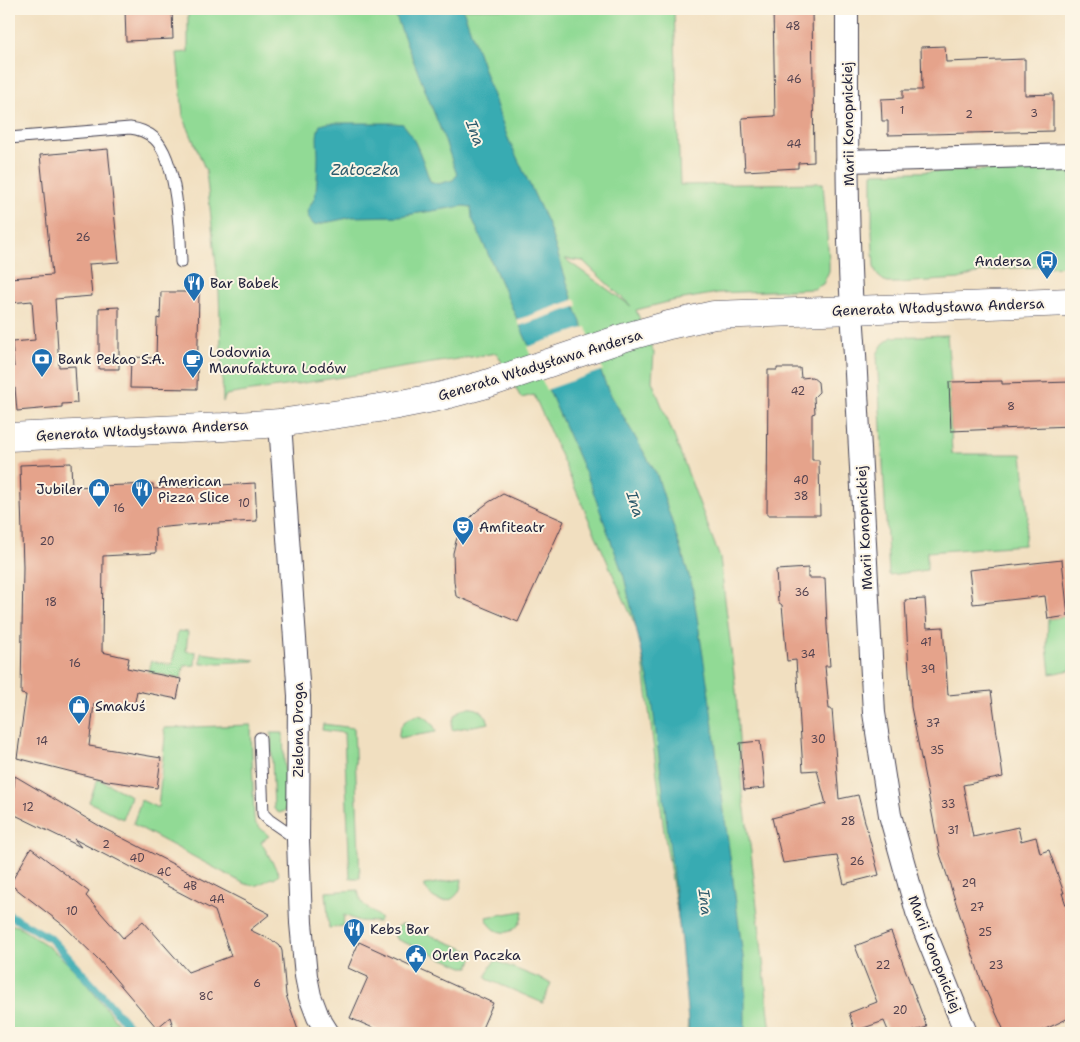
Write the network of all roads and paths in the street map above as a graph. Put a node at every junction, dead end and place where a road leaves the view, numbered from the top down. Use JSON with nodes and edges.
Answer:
{"nodes":[{"id":1,"x":846,"y":9,"type":"edge"},
{"id":2,"x":9,"y":138,"type":"edge"},
{"id":3,"x":1071,"y":155,"type":"edge"},
{"id":4,"x":848,"y":161,"type":"junction"},
{"id":5,"x":181,"y":262,"type":"dead end"},
{"id":6,"x":1071,"y":302,"type":"edge"},
{"id":7,"x":852,"y":310,"type":"junction"},
{"id":8,"x":280,"y":423,"type":"junction"},
{"id":9,"x":9,"y":437,"type":"edge"},
{"id":10,"x":260,"y":738,"type":"dead end"},
{"id":11,"x":298,"y":840,"type":"junction"},
{"id":12,"x":328,"y":1033,"type":"edge"},
{"id":13,"x":966,"y":1033,"type":"edge"}],
"edges":[{"from":1,"to":4,"type":"street","name":"Marii Konopnickiej"},
{"from":2,"to":5,"type":"lane"},
{"from":3,"to":4,"type":"street"},
{"from":4,"to":7,"type":"street","name":"Marii Konopnickiej"},
{"from":6,"to":7,"type":"street","name":"Generała Władysława Andersa"},
{"from":7,"to":8,"type":"street","name":"Generała Władysława Andersa"},
{"from":7,"to":13,"type":"street","name":"Marii Konopnickiej"},
{"from":8,"to":9,"type":"street","name":"Generała Władysława Andersa"},
{"from":8,"to":11,"type":"street","name":"Zielona Droga"},
{"from":10,"to":11,"type":"lane"},
{"from":11,"to":12,"type":"street","name":"Zielona Droga"}]}
